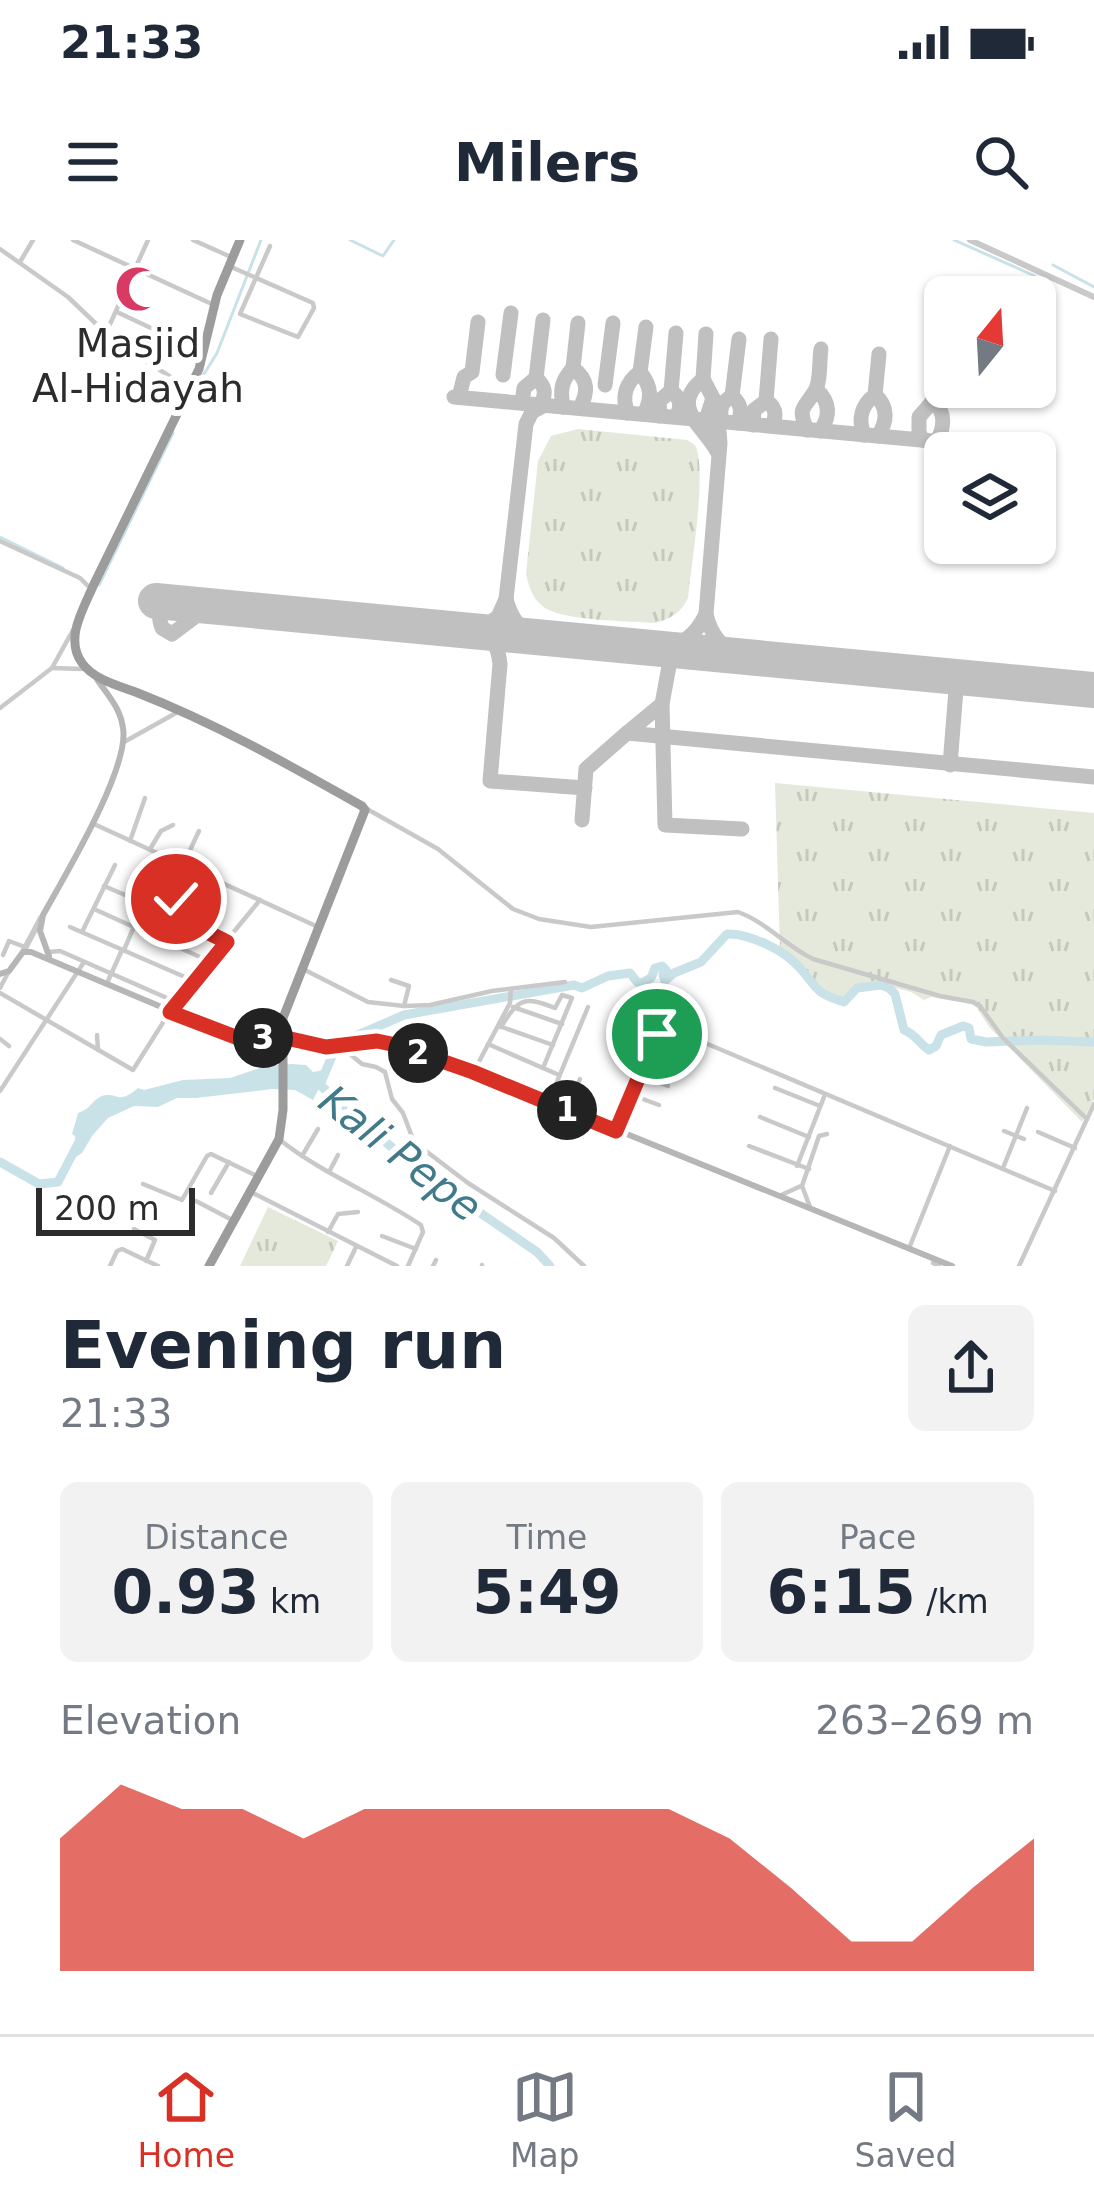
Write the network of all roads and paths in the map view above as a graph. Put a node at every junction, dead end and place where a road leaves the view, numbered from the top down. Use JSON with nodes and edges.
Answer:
{"nodes":[{"id":1,"x":33,"y":240,"type":"edge"},
{"id":2,"x":73,"y":240,"type":"edge"},
{"id":3,"x":148,"y":240,"type":"edge"},
{"id":4,"x":193,"y":240,"type":"edge"},
{"id":5,"x":240,"y":240,"type":"edge"},
{"id":6,"x":970,"y":240,"type":"edge"},
{"id":7,"x":270,"y":246,"type":"dead end"},
{"id":8,"x":0,"y":249,"type":"edge"},
{"id":9,"x":20,"y":262,"type":"junction"},
{"id":10,"x":230,"y":262,"type":"junction"},
{"id":11,"x":134,"y":269,"type":"junction"},
{"id":12,"x":252,"y":276,"type":"junction"},
{"id":13,"x":1094,"y":297,"type":"edge"},
{"id":14,"x":214,"y":305,"type":"junction"},
{"id":15,"x":116,"y":312,"type":"junction"},
{"id":16,"x":106,"y":333,"type":"junction"},
{"id":17,"x":204,"y":353,"type":"junction"},
{"id":18,"x":189,"y":388,"type":"junction"},
{"id":19,"x":0,"y":541,"type":"edge"},
{"id":20,"x":94,"y":585,"type":"junction"},
{"id":21,"x":78,"y":620,"type":"junction"},
{"id":22,"x":52,"y":668,"type":"junction"},
{"id":23,"x":91,"y":672,"type":"junction"},
{"id":24,"x":0,"y":708,"type":"edge"},
{"id":25,"x":180,"y":710,"type":"junction"},
{"id":26,"x":124,"y":742,"type":"junction"},
{"id":27,"x":344,"y":795,"type":"junction"},
{"id":28,"x":145,"y":798,"type":"dead end"},
{"id":29,"x":367,"y":811,"type":"junction"},
{"id":30,"x":387,"y":819,"type":"junction"},
{"id":31,"x":93,"y":824,"type":"junction"},
{"id":32,"x":173,"y":826,"type":"dead end"},
{"id":33,"x":358,"y":829,"type":"junction"},
{"id":34,"x":199,"y":831,"type":"dead end"},
{"id":35,"x":130,"y":841,"type":"junction"},
{"id":36,"x":150,"y":849,"type":"junction"},
{"id":37,"x":115,"y":865,"type":"dead end"},
{"id":38,"x":184,"y":865,"type":"junction"},
{"id":39,"x":206,"y":874,"type":"junction"},
{"id":40,"x":104,"y":886,"type":"junction"},
{"id":41,"x":199,"y":888,"type":"junction"},
{"id":42,"x":260,"y":900,"type":"junction"},
{"id":43,"x":144,"y":903,"type":"junction"},
{"id":44,"x":94,"y":909,"type":"junction"},
{"id":45,"x":189,"y":909,"type":"junction"},
{"id":46,"x":43,"y":915,"type":"junction"},
{"id":47,"x":183,"y":920,"type":"junction"},
{"id":48,"x":70,"y":927,"type":"dead end"},
{"id":49,"x":134,"y":927,"type":"junction"},
{"id":50,"x":318,"y":927,"type":"junction"},
{"id":51,"x":82,"y":932,"type":"junction"},
{"id":52,"x":227,"y":942,"type":"junction"},
{"id":53,"x":24,"y":949,"type":"junction"},
{"id":54,"x":123,"y":950,"type":"junction"},
{"id":55,"x":3,"y":955,"type":"dead end"},
{"id":56,"x":49,"y":956,"type":"junction"},
{"id":57,"x":211,"y":962,"type":"junction"},
{"id":58,"x":82,"y":966,"type":"junction"},
{"id":59,"x":302,"y":968,"type":"junction"},
{"id":60,"x":4,"y":972,"type":"edge"},
{"id":61,"x":111,"y":974,"type":"junction"},
{"id":62,"x":391,"y":980,"type":"dead end"},
{"id":63,"x":194,"y":981,"type":"junction"},
{"id":64,"x":565,"y":982,"type":"dead end"},
{"id":65,"x":107,"y":983,"type":"junction"},
{"id":66,"x":0,"y":990,"type":"edge"},
{"id":67,"x":164,"y":997,"type":"junction"},
{"id":68,"x":511,"y":998,"type":"junction"},
{"id":69,"x":176,"y":1002,"type":"junction"},
{"id":70,"x":404,"y":1006,"type":"junction"},
{"id":71,"x":588,"y":1006,"type":"dead end"},
{"id":72,"x":160,"y":1007,"type":"junction"},
{"id":73,"x":170,"y":1012,"type":"junction"},
{"id":74,"x":46,"y":1020,"type":"junction"},
{"id":75,"x":562,"y":1024,"type":"junction"},
{"id":76,"x":499,"y":1026,"type":"junction"},
{"id":77,"x":97,"y":1035,"type":"dead end"},
{"id":78,"x":691,"y":1036,"type":"dead end"},
{"id":79,"x":282,"y":1037,"type":"junction"},
{"id":80,"x":0,"y":1039,"type":"edge"},
{"id":81,"x":677,"y":1042,"type":"dead end"},
{"id":82,"x":487,"y":1043,"type":"junction"},
{"id":83,"x":9,"y":1046,"type":"dead end"},
{"id":84,"x":553,"y":1046,"type":"junction"},
{"id":85,"x":339,"y":1047,"type":"junction"},
{"id":86,"x":98,"y":1051,"type":"junction"},
{"id":87,"x":649,"y":1054,"type":"junction"},
{"id":88,"x":675,"y":1064,"type":"dead end"},
{"id":89,"x":543,"y":1068,"type":"junction"},
{"id":90,"x":473,"y":1072,"type":"junction"},
{"id":91,"x":560,"y":1075,"type":"junction"},
{"id":92,"x":640,"y":1075,"type":"junction"},
{"id":93,"x":580,"y":1079,"type":"dead end"},
{"id":94,"x":668,"y":1086,"type":"dead end"},
{"id":95,"x":775,"y":1088,"type":"dead end"},
{"id":96,"x":1,"y":1091,"type":"edge"},
{"id":97,"x":632,"y":1095,"type":"junction"},
{"id":98,"x":824,"y":1097,"type":"dead end"},
{"id":99,"x":548,"y":1102,"type":"junction"},
{"id":100,"x":1094,"y":1104,"type":"edge"},
{"id":101,"x":659,"y":1106,"type":"dead end"},
{"id":102,"x":820,"y":1106,"type":"junction"},
{"id":103,"x":1027,"y":1108,"type":"dead end"},
{"id":104,"x":566,"y":1110,"type":"junction"},
{"id":105,"x":760,"y":1117,"type":"dead end"},
{"id":106,"x":1087,"y":1119,"type":"junction"},
{"id":107,"x":318,"y":1129,"type":"dead end"},
{"id":108,"x":616,"y":1131,"type":"junction"},
{"id":109,"x":1004,"y":1131,"type":"dead end"},
{"id":110,"x":1038,"y":1132,"type":"dead end"},
{"id":111,"x":1082,"y":1132,"type":"junction"},
{"id":112,"x":827,"y":1134,"type":"dead end"},
{"id":113,"x":808,"y":1137,"type":"junction"},
{"id":114,"x":1020,"y":1137,"type":"junction"},
{"id":115,"x":1094,"y":1138,"type":"edge"},
{"id":116,"x":279,"y":1139,"type":"junction"},
{"id":117,"x":749,"y":1146,"type":"dead end"},
{"id":118,"x":950,"y":1146,"type":"junction"},
{"id":119,"x":1075,"y":1148,"type":"junction"},
{"id":120,"x":338,"y":1155,"type":"dead end"},
{"id":121,"x":302,"y":1156,"type":"junction"},
{"id":122,"x":229,"y":1162,"type":"junction"},
{"id":123,"x":797,"y":1166,"type":"junction"},
{"id":124,"x":1003,"y":1168,"type":"junction"},
{"id":125,"x":809,"y":1169,"type":"junction"},
{"id":126,"x":329,"y":1172,"type":"junction"},
{"id":127,"x":259,"y":1177,"type":"junction"},
{"id":128,"x":143,"y":1184,"type":"dead end"},
{"id":129,"x":802,"y":1186,"type":"junction"},
{"id":130,"x":1055,"y":1191,"type":"junction"},
{"id":131,"x":251,"y":1192,"type":"junction"},
{"id":132,"x":779,"y":1196,"type":"junction"},
{"id":133,"x":208,"y":1200,"type":"junction"},
{"id":134,"x":196,"y":1201,"type":"dead end"},
{"id":135,"x":811,"y":1209,"type":"junction"},
{"id":136,"x":358,"y":1212,"type":"dead end"},
{"id":137,"x":234,"y":1221,"type":"junction"},
{"id":138,"x":134,"y":1229,"type":"dead end"},
{"id":139,"x":328,"y":1232,"type":"junction"},
{"id":140,"x":382,"y":1237,"type":"dead end"},
{"id":141,"x":356,"y":1247,"type":"junction"},
{"id":142,"x":909,"y":1249,"type":"junction"},
{"id":143,"x":416,"y":1250,"type":"junction"},
{"id":144,"x":146,"y":1261,"type":"junction"},
{"id":145,"x":110,"y":1266,"type":"edge"},
{"id":146,"x":158,"y":1266,"type":"edge"},
{"id":147,"x":209,"y":1266,"type":"edge"},
{"id":148,"x":347,"y":1266,"type":"edge"},
{"id":149,"x":397,"y":1266,"type":"edge"},
{"id":150,"x":408,"y":1266,"type":"edge"},
{"id":151,"x":584,"y":1266,"type":"edge"},
{"id":152,"x":952,"y":1266,"type":"edge"},
{"id":153,"x":1019,"y":1266,"type":"edge"}],
"edges":[{"from":1,"to":9,"type":"street"},
{"from":2,"to":11,"type":"street"},
{"from":3,"to":11,"type":"street"},
{"from":4,"to":10,"type":"street"},
{"from":5,"to":10,"type":"highway"},
{"from":6,"to":13,"type":"street"},
{"from":7,"to":12,"type":"street"},
{"from":8,"to":9,"type":"street"},
{"from":9,"to":16,"type":"street"},
{"from":10,"to":12,"type":"street"},
{"from":10,"to":14,"type":"highway"},
{"from":11,"to":14,"type":"street"},
{"from":11,"to":15,"type":"street"},
{"from":12,"to":12,"type":"street"},
{"from":14,"to":17,"type":"highway"},
{"from":15,"to":16,"type":"street"},
{"from":15,"to":17,"type":"street"},
{"from":16,"to":18,"type":"street"},
{"from":17,"to":18,"type":"highway"},
{"from":18,"to":20,"type":"highway"},
{"from":19,"to":20,"type":"street"},
{"from":20,"to":21,"type":"highway"},
{"from":21,"to":22,"type":"street"},
{"from":21,"to":23,"type":"highway"},
{"from":22,"to":23,"type":"street"},
{"from":22,"to":24,"type":"street"},
{"from":23,"to":25,"type":"highway"},
{"from":23,"to":26,"type":"main road"},
{"from":25,"to":26,"type":"street"},
{"from":25,"to":27,"type":"highway"},
{"from":26,"to":31,"type":"main road"},
{"from":27,"to":29,"type":"highway"},
{"from":27,"to":33,"type":"highway"},
{"from":28,"to":35,"type":"street"},
{"from":29,"to":30,"type":"street"},
{"from":29,"to":33,"type":"highway"},
{"from":30,"to":33,"type":"street"},
{"from":30,"to":106,"type":"street"},
{"from":31,"to":35,"type":"street"},
{"from":31,"to":46,"type":"main road"},
{"from":32,"to":36,"type":"street"},
{"from":33,"to":50,"type":"highway"},
{"from":34,"to":38,"type":"street"},
{"from":35,"to":36,"type":"street"},
{"from":36,"to":38,"type":"street"},
{"from":37,"to":40,"type":"street"},
{"from":38,"to":39,"type":"street"},
{"from":39,"to":41,"type":"street"},
{"from":39,"to":42,"type":"street"},
{"from":40,"to":43,"type":"street"},
{"from":40,"to":44,"type":"street"},
{"from":41,"to":45,"type":"street"},
{"from":41,"to":45,"type":"street"},
{"from":42,"to":50,"type":"street"},
{"from":42,"to":52,"type":"street"},
{"from":43,"to":47,"type":"street"},
{"from":43,"to":49,"type":"street"},
{"from":44,"to":49,"type":"street"},
{"from":44,"to":51,"type":"street"},
{"from":45,"to":47,"type":"street"},
{"from":46,"to":53,"type":"street"},
{"from":46,"to":56,"type":"main road"},
{"from":47,"to":52,"type":"street"},
{"from":48,"to":51,"type":"street"},
{"from":49,"to":54,"type":"street"},
{"from":49,"to":57,"type":"street"},
{"from":50,"to":59,"type":"highway"},
{"from":51,"to":54,"type":"street"},
{"from":52,"to":57,"type":"street"},
{"from":53,"to":55,"type":"street"},
{"from":53,"to":56,"type":"main road"},
{"from":53,"to":60,"type":"main road"},
{"from":54,"to":61,"type":"street"},
{"from":54,"to":63,"type":"street"},
{"from":56,"to":58,"type":"main road"},
{"from":57,"to":63,"type":"street"},
{"from":58,"to":61,"type":"street"},
{"from":58,"to":65,"type":"main road"},
{"from":58,"to":74,"type":"street"},
{"from":59,"to":70,"type":"street"},
{"from":59,"to":79,"type":"highway"},
{"from":60,"to":66,"type":"street"},
{"from":61,"to":65,"type":"street"},
{"from":61,"to":67,"type":"street"},
{"from":62,"to":70,"type":"street"},
{"from":63,"to":69,"type":"street"},
{"from":64,"to":68,"type":"street"},
{"from":65,"to":72,"type":"main road"},
{"from":66,"to":74,"type":"street"},
{"from":67,"to":69,"type":"street"},
{"from":67,"to":72,"type":"street"},
{"from":68,"to":70,"type":"street"},
{"from":68,"to":75,"type":"street"},
{"from":68,"to":75,"type":"street"},
{"from":68,"to":76,"type":"street"},
{"from":69,"to":73,"type":"street"},
{"from":71,"to":91,"type":"street"},
{"from":72,"to":73,"type":"main road"},
{"from":73,"to":79,"type":"main road"},
{"from":73,"to":86,"type":"street"},
{"from":74,"to":86,"type":"street"},
{"from":74,"to":96,"type":"street"},
{"from":75,"to":84,"type":"street"},
{"from":76,"to":82,"type":"street"},
{"from":76,"to":84,"type":"street"},
{"from":77,"to":86,"type":"street"},
{"from":78,"to":118,"type":"street"},
{"from":79,"to":85,"type":"main road"},
{"from":79,"to":116,"type":"highway"},
{"from":80,"to":83,"type":"street"},
{"from":81,"to":87,"type":"street"},
{"from":82,"to":89,"type":"street"},
{"from":82,"to":90,"type":"street"},
{"from":84,"to":89,"type":"street"},
{"from":85,"to":90,"type":"main road"},
{"from":85,"to":151,"type":"street"},
{"from":87,"to":88,"type":"street"},
{"from":87,"to":92,"type":"street"},
{"from":89,"to":91,"type":"street"},
{"from":90,"to":99,"type":"main road"},
{"from":91,"to":99,"type":"street"},
{"from":92,"to":94,"type":"street"},
{"from":92,"to":97,"type":"street"},
{"from":93,"to":104,"type":"street"},
{"from":95,"to":102,"type":"street"},
{"from":97,"to":101,"type":"street"},
{"from":97,"to":108,"type":"street"},
{"from":98,"to":102,"type":"street"},
{"from":99,"to":104,"type":"main road"},
{"from":100,"to":106,"type":"street"},
{"from":102,"to":113,"type":"street"},
{"from":103,"to":114,"type":"street"},
{"from":104,"to":108,"type":"main road"},
{"from":105,"to":113,"type":"street"},
{"from":106,"to":111,"type":"street"},
{"from":107,"to":121,"type":"street"},
{"from":108,"to":132,"type":"main road"},
{"from":109,"to":114,"type":"street"},
{"from":110,"to":119,"type":"street"},
{"from":111,"to":115,"type":"street"},
{"from":111,"to":119,"type":"street"},
{"from":112,"to":125,"type":"street"},
{"from":113,"to":123,"type":"street"},
{"from":114,"to":124,"type":"street"},
{"from":116,"to":121,"type":"street"},
{"from":116,"to":127,"type":"highway"},
{"from":117,"to":123,"type":"street"},
{"from":118,"to":124,"type":"street"},
{"from":118,"to":142,"type":"street"},
{"from":119,"to":130,"type":"street"},
{"from":120,"to":126,"type":"street"},
{"from":121,"to":126,"type":"street"},
{"from":122,"to":127,"type":"street"},
{"from":122,"to":128,"type":"street"},
{"from":122,"to":133,"type":"street"},
{"from":123,"to":125,"type":"street"},
{"from":124,"to":130,"type":"street"},
{"from":125,"to":129,"type":"street"},
{"from":126,"to":143,"type":"street"},
{"from":127,"to":131,"type":"highway"},
{"from":129,"to":132,"type":"street"},
{"from":129,"to":135,"type":"street"},
{"from":130,"to":153,"type":"street"},
{"from":131,"to":137,"type":"highway"},
{"from":131,"to":139,"type":"street"},
{"from":132,"to":135,"type":"main road"},
{"from":133,"to":134,"type":"street"},
{"from":133,"to":137,"type":"street"},
{"from":135,"to":142,"type":"main road"},
{"from":136,"to":139,"type":"street"},
{"from":137,"to":147,"type":"highway"},
{"from":138,"to":144,"type":"street"},
{"from":139,"to":141,"type":"street"},
{"from":140,"to":143,"type":"street"},
{"from":141,"to":148,"type":"street"},
{"from":141,"to":149,"type":"street"},
{"from":142,"to":152,"type":"main road"},
{"from":143,"to":150,"type":"street"},
{"from":144,"to":145,"type":"street"},
{"from":144,"to":146,"type":"street"}]}
